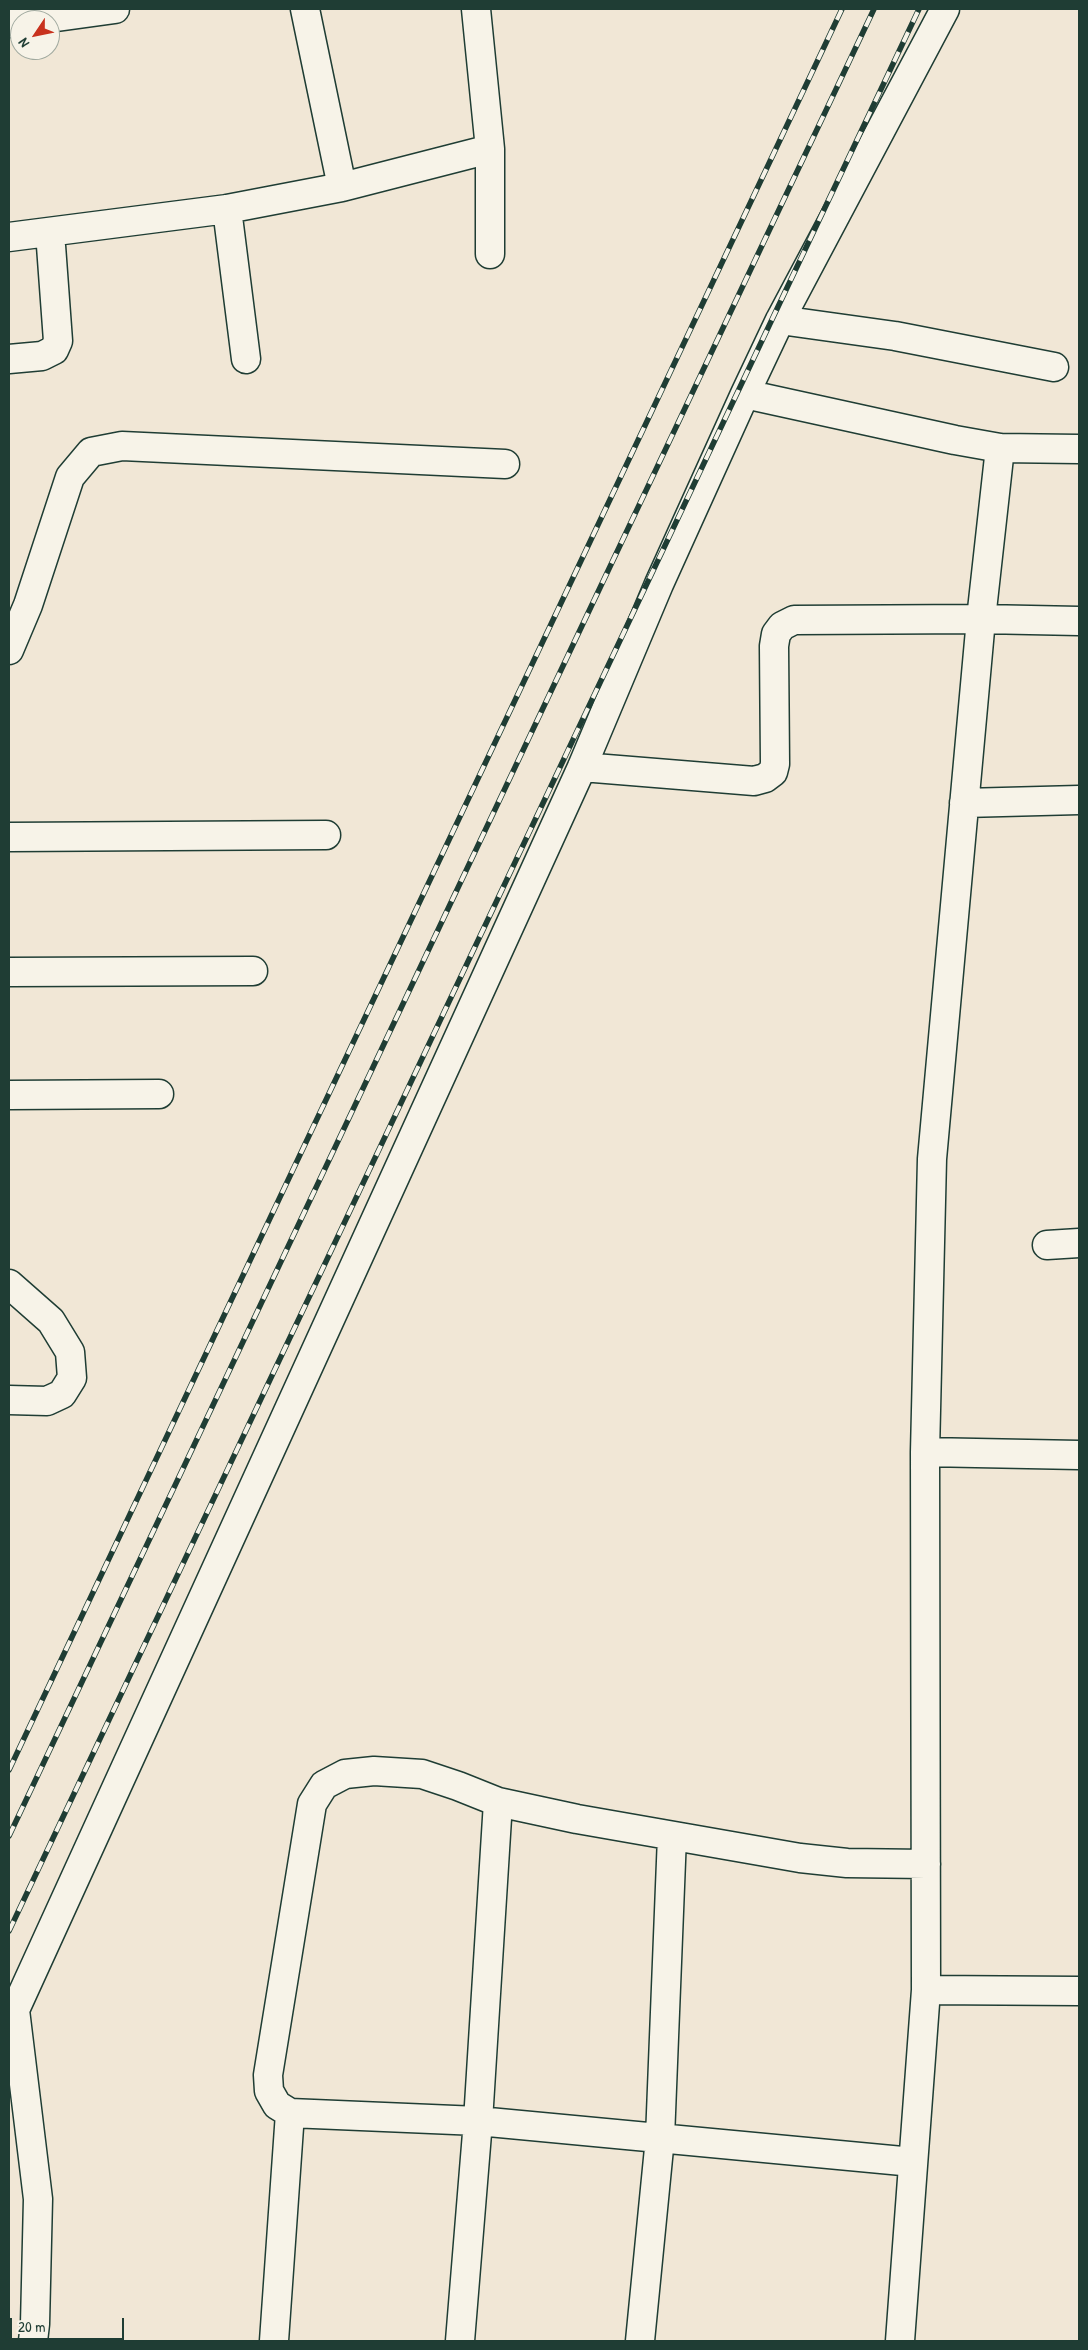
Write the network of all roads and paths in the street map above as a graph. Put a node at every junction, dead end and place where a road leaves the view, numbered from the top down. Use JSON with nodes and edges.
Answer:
{"nodes":[{"id":1,"x":115,"y":9,"type":"edge"},
{"id":2,"x":305,"y":9,"type":"edge"},
{"id":3,"x":476,"y":9,"type":"edge"},
{"id":4,"x":945,"y":9,"type":"edge"},
{"id":5,"x":60,"y":17,"type":"edge"},
{"id":6,"x":490,"y":149,"type":"junction"},
{"id":7,"x":342,"y":187,"type":"junction"},
{"id":8,"x":227,"y":209,"type":"junction"},
{"id":9,"x":50,"y":232,"type":"junction"},
{"id":10,"x":9,"y":237,"type":"edge"},
{"id":11,"x":490,"y":254,"type":"dead end"},
{"id":12,"x":780,"y":320,"type":"junction"},
{"id":13,"x":9,"y":358,"type":"edge"},
{"id":14,"x":246,"y":359,"type":"dead end"},
{"id":15,"x":1054,"y":367,"type":"dead end"},
{"id":16,"x":746,"y":394,"type":"junction"},
{"id":17,"x":1000,"y":448,"type":"junction"},
{"id":18,"x":1079,"y":449,"type":"edge"},
{"id":19,"x":504,"y":464,"type":"dead end"},
{"id":20,"x":18,"y":606,"type":"edge"},
{"id":21,"x":982,"y":619,"type":"junction"},
{"id":22,"x":1079,"y":622,"type":"edge"},
{"id":23,"x":9,"y":650,"type":"edge"},
{"id":24,"x":582,"y":767,"type":"junction"},
{"id":25,"x":1079,"y":800,"type":"edge"},
{"id":26,"x":964,"y":803,"type":"junction"},
{"id":27,"x":326,"y":835,"type":"dead end"},
{"id":28,"x":9,"y":837,"type":"edge"},
{"id":29,"x":254,"y":971,"type":"dead end"},
{"id":30,"x":9,"y":972,"type":"edge"},
{"id":31,"x":158,"y":1094,"type":"dead end"},
{"id":32,"x":9,"y":1095,"type":"edge"},
{"id":33,"x":1079,"y":1243,"type":"edge"},
{"id":34,"x":1048,"y":1245,"type":"dead end"},
{"id":35,"x":9,"y":1284,"type":"edge"},
{"id":36,"x":9,"y":1400,"type":"edge"},
{"id":37,"x":925,"y":1452,"type":"junction"},
{"id":38,"x":1079,"y":1456,"type":"edge"},
{"id":39,"x":498,"y":1802,"type":"junction"},
{"id":40,"x":672,"y":1836,"type":"junction"},
{"id":41,"x":926,"y":1864,"type":"junction"},
{"id":42,"x":926,"y":1990,"type":"junction"},
{"id":43,"x":1079,"y":1991,"type":"edge"},
{"id":44,"x":12,"y":2016,"type":"edge"},
{"id":45,"x":290,"y":2113,"type":"junction"},
{"id":46,"x":478,"y":2121,"type":"junction"},
{"id":47,"x":660,"y":2138,"type":"junction"},
{"id":48,"x":914,"y":2162,"type":"junction"},
{"id":49,"x":33,"y":2341,"type":"edge"},
{"id":50,"x":274,"y":2341,"type":"edge"},
{"id":51,"x":460,"y":2341,"type":"edge"},
{"id":52,"x":640,"y":2341,"type":"edge"},
{"id":53,"x":900,"y":2341,"type":"edge"}],
"edges":[{"from":1,"to":5,"type":"street"},
{"from":2,"to":7,"type":"street"},
{"from":3,"to":6,"type":"street"},
{"from":4,"to":12,"type":"street"},
{"from":6,"to":7,"type":"street"},
{"from":6,"to":11,"type":"street"},
{"from":7,"to":8,"type":"street"},
{"from":8,"to":9,"type":"street"},
{"from":8,"to":14,"type":"street"},
{"from":9,"to":10,"type":"street"},
{"from":9,"to":13,"type":"street"},
{"from":12,"to":15,"type":"street"},
{"from":12,"to":16,"type":"street"},
{"from":16,"to":17,"type":"street"},
{"from":16,"to":24,"type":"street"},
{"from":17,"to":18,"type":"street"},
{"from":17,"to":21,"type":"street"},
{"from":19,"to":20,"type":"street"},
{"from":20,"to":23,"type":"street"},
{"from":21,"to":22,"type":"street"},
{"from":21,"to":24,"type":"street"},
{"from":21,"to":26,"type":"street"},
{"from":24,"to":44,"type":"street"},
{"from":25,"to":26,"type":"street"},
{"from":26,"to":37,"type":"street"},
{"from":27,"to":28,"type":"street"},
{"from":29,"to":30,"type":"street"},
{"from":31,"to":32,"type":"street"},
{"from":33,"to":34,"type":"street"},
{"from":35,"to":36,"type":"street"},
{"from":37,"to":38,"type":"street"},
{"from":37,"to":41,"type":"street"},
{"from":39,"to":40,"type":"street"},
{"from":39,"to":45,"type":"street"},
{"from":39,"to":46,"type":"street"},
{"from":40,"to":41,"type":"street"},
{"from":40,"to":47,"type":"street"},
{"from":41,"to":42,"type":"street"},
{"from":42,"to":43,"type":"street"},
{"from":42,"to":48,"type":"street"},
{"from":44,"to":49,"type":"street"},
{"from":45,"to":46,"type":"street"},
{"from":45,"to":50,"type":"street"},
{"from":46,"to":47,"type":"street"},
{"from":46,"to":51,"type":"street"},
{"from":47,"to":48,"type":"street"},
{"from":47,"to":52,"type":"street"},
{"from":48,"to":53,"type":"street"}]}
